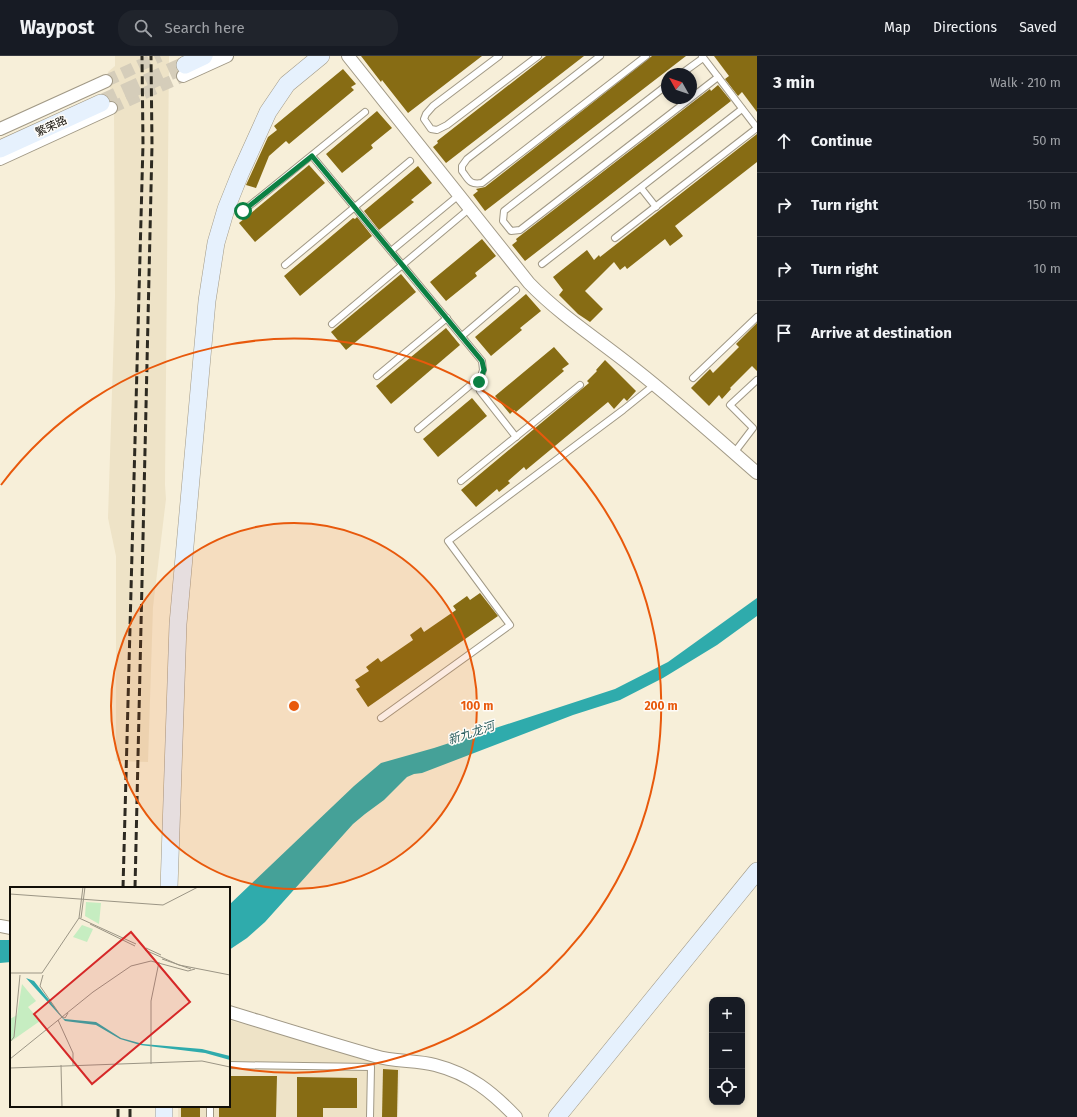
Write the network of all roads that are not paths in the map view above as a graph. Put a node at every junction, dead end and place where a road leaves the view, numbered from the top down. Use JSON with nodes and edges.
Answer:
{"nodes":[{"id":1,"x":204,"y":56,"type":"edge"},
{"id":2,"x":227,"y":56,"type":"edge"},
{"id":3,"x":321,"y":56,"type":"edge"},
{"id":4,"x":348,"y":56,"type":"edge"},
{"id":5,"x":499,"y":56,"type":"edge"},
{"id":6,"x":538,"y":56,"type":"edge"},
{"id":7,"x":600,"y":56,"type":"edge"},
{"id":8,"x":646,"y":56,"type":"edge"},
{"id":9,"x":702,"y":57,"type":"edge"},
{"id":10,"x":184,"y":64,"type":"edge"},
{"id":11,"x":689,"y":68,"type":"edge"},
{"id":12,"x":718,"y":77,"type":"junction"},
{"id":13,"x":661,"y":90,"type":"edge"},
{"id":14,"x":697,"y":93,"type":"edge"},
{"id":15,"x":105,"y":97,"type":"junction"},
{"id":16,"x":683,"y":104,"type":"edge"},
{"id":17,"x":742,"y":109,"type":"junction"},
{"id":18,"x":365,"y":112,"type":"dead end"},
{"id":19,"x":757,"y":128,"type":"edge"},
{"id":20,"x":0,"y":129,"type":"edge"},
{"id":21,"x":0,"y":142,"type":"edge"},
{"id":22,"x":0,"y":149,"type":"edge"},
{"id":23,"x":312,"y":156,"type":"junction"},
{"id":24,"x":0,"y":159,"type":"edge"},
{"id":25,"x":410,"y":161,"type":"dead end"},
{"id":26,"x":641,"y":188,"type":"junction"},
{"id":27,"x":459,"y":195,"type":"junction"},
{"id":28,"x":355,"y":207,"type":"junction"},
{"id":29,"x":656,"y":207,"type":"junction"},
{"id":30,"x":469,"y":209,"type":"junction"},
{"id":31,"x":243,"y":211,"type":"dead end"},
{"id":32,"x":616,"y":238,"type":"dead end"},
{"id":33,"x":391,"y":251,"type":"junction"},
{"id":34,"x":542,"y":264,"type":"dead end"},
{"id":35,"x":285,"y":265,"type":"dead end"},
{"id":36,"x":403,"y":265,"type":"junction"},
{"id":37,"x":516,"y":290,"type":"dead end"},
{"id":38,"x":757,"y":317,"type":"edge"},
{"id":39,"x":447,"y":318,"type":"junction"},
{"id":40,"x":332,"y":324,"type":"dead end"},
{"id":41,"x":462,"y":336,"type":"junction"},
{"id":42,"x":377,"y":376,"type":"dead end"},
{"id":43,"x":693,"y":378,"type":"dead end"},
{"id":44,"x":757,"y":380,"type":"edge"},
{"id":45,"x":479,"y":382,"type":"junction"},
{"id":46,"x":580,"y":385,"type":"dead end"},
{"id":47,"x":654,"y":385,"type":"junction"},
{"id":48,"x":418,"y":429,"type":"dead end"},
{"id":49,"x":755,"y":429,"type":"edge"},
{"id":50,"x":516,"y":436,"type":"junction"},
{"id":51,"x":734,"y":453,"type":"junction"},
{"id":52,"x":757,"y":473,"type":"edge"},
{"id":53,"x":461,"y":481,"type":"dead end"},
{"id":54,"x":381,"y":718,"type":"dead end"},
{"id":55,"x":757,"y":871,"type":"edge"},
{"id":56,"x":170,"y":887,"type":"edge"},
{"id":57,"x":0,"y":926,"type":"edge"},
{"id":58,"x":10,"y":928,"type":"edge"},
{"id":59,"x":230,"y":1012,"type":"edge"},
{"id":60,"x":230,"y":1065,"type":"edge"},
{"id":61,"x":370,"y":1117,"type":"edge"},
{"id":62,"x":516,"y":1117,"type":"edge"},
{"id":63,"x":557,"y":1117,"type":"edge"}],
"edges":[{"from":1,"to":10,"type":"street"},
{"from":2,"to":10,"type":"street"},
{"from":3,"to":56,"type":"street"},
{"from":4,"to":27,"type":"street"},
{"from":5,"to":6,"type":"lane"},
{"from":7,"to":8,"type":"lane"},
{"from":9,"to":11,"type":"lane"},
{"from":9,"to":12,"type":"lane"},
{"from":12,"to":14,"type":"lane"},
{"from":12,"to":17,"type":"lane"},
{"from":13,"to":16,"type":"lane"},
{"from":15,"to":20,"type":"street"},
{"from":15,"to":21,"type":"street","name":"繁荣路"},
{"from":15,"to":22,"type":"street","name":"繁荣路"},
{"from":15,"to":24,"type":"street"},
{"from":17,"to":19,"type":"lane"},
{"from":17,"to":26,"type":"lane"},
{"from":18,"to":23,"type":"lane"},
{"from":19,"to":29,"type":"lane"},
{"from":23,"to":28,"type":"lane"},
{"from":23,"to":31,"type":"lane"},
{"from":25,"to":28,"type":"lane"},
{"from":26,"to":29,"type":"lane"},
{"from":26,"to":34,"type":"lane"},
{"from":27,"to":30,"type":"street"},
{"from":27,"to":33,"type":"lane"},
{"from":28,"to":33,"type":"lane"},
{"from":28,"to":35,"type":"lane"},
{"from":29,"to":32,"type":"lane"},
{"from":30,"to":36,"type":"lane"},
{"from":30,"to":47,"type":"street"},
{"from":33,"to":36,"type":"lane"},
{"from":36,"to":39,"type":"lane"},
{"from":36,"to":40,"type":"lane"},
{"from":37,"to":41,"type":"lane"},
{"from":38,"to":43,"type":"lane"},
{"from":39,"to":41,"type":"lane"},
{"from":39,"to":42,"type":"lane"},
{"from":41,"to":45,"type":"lane"},
{"from":44,"to":49,"type":"lane"},
{"from":45,"to":48,"type":"lane"},
{"from":45,"to":50,"type":"lane"},
{"from":46,"to":50,"type":"lane"},
{"from":47,"to":51,"type":"street"},
{"from":47,"to":54,"type":"lane"},
{"from":49,"to":51,"type":"lane"},
{"from":50,"to":53,"type":"lane"},
{"from":51,"to":52,"type":"street"},
{"from":55,"to":63,"type":"street"},
{"from":57,"to":58,"type":"street"},
{"from":59,"to":62,"type":"street"},
{"from":60,"to":61,"type":"lane"}]}
